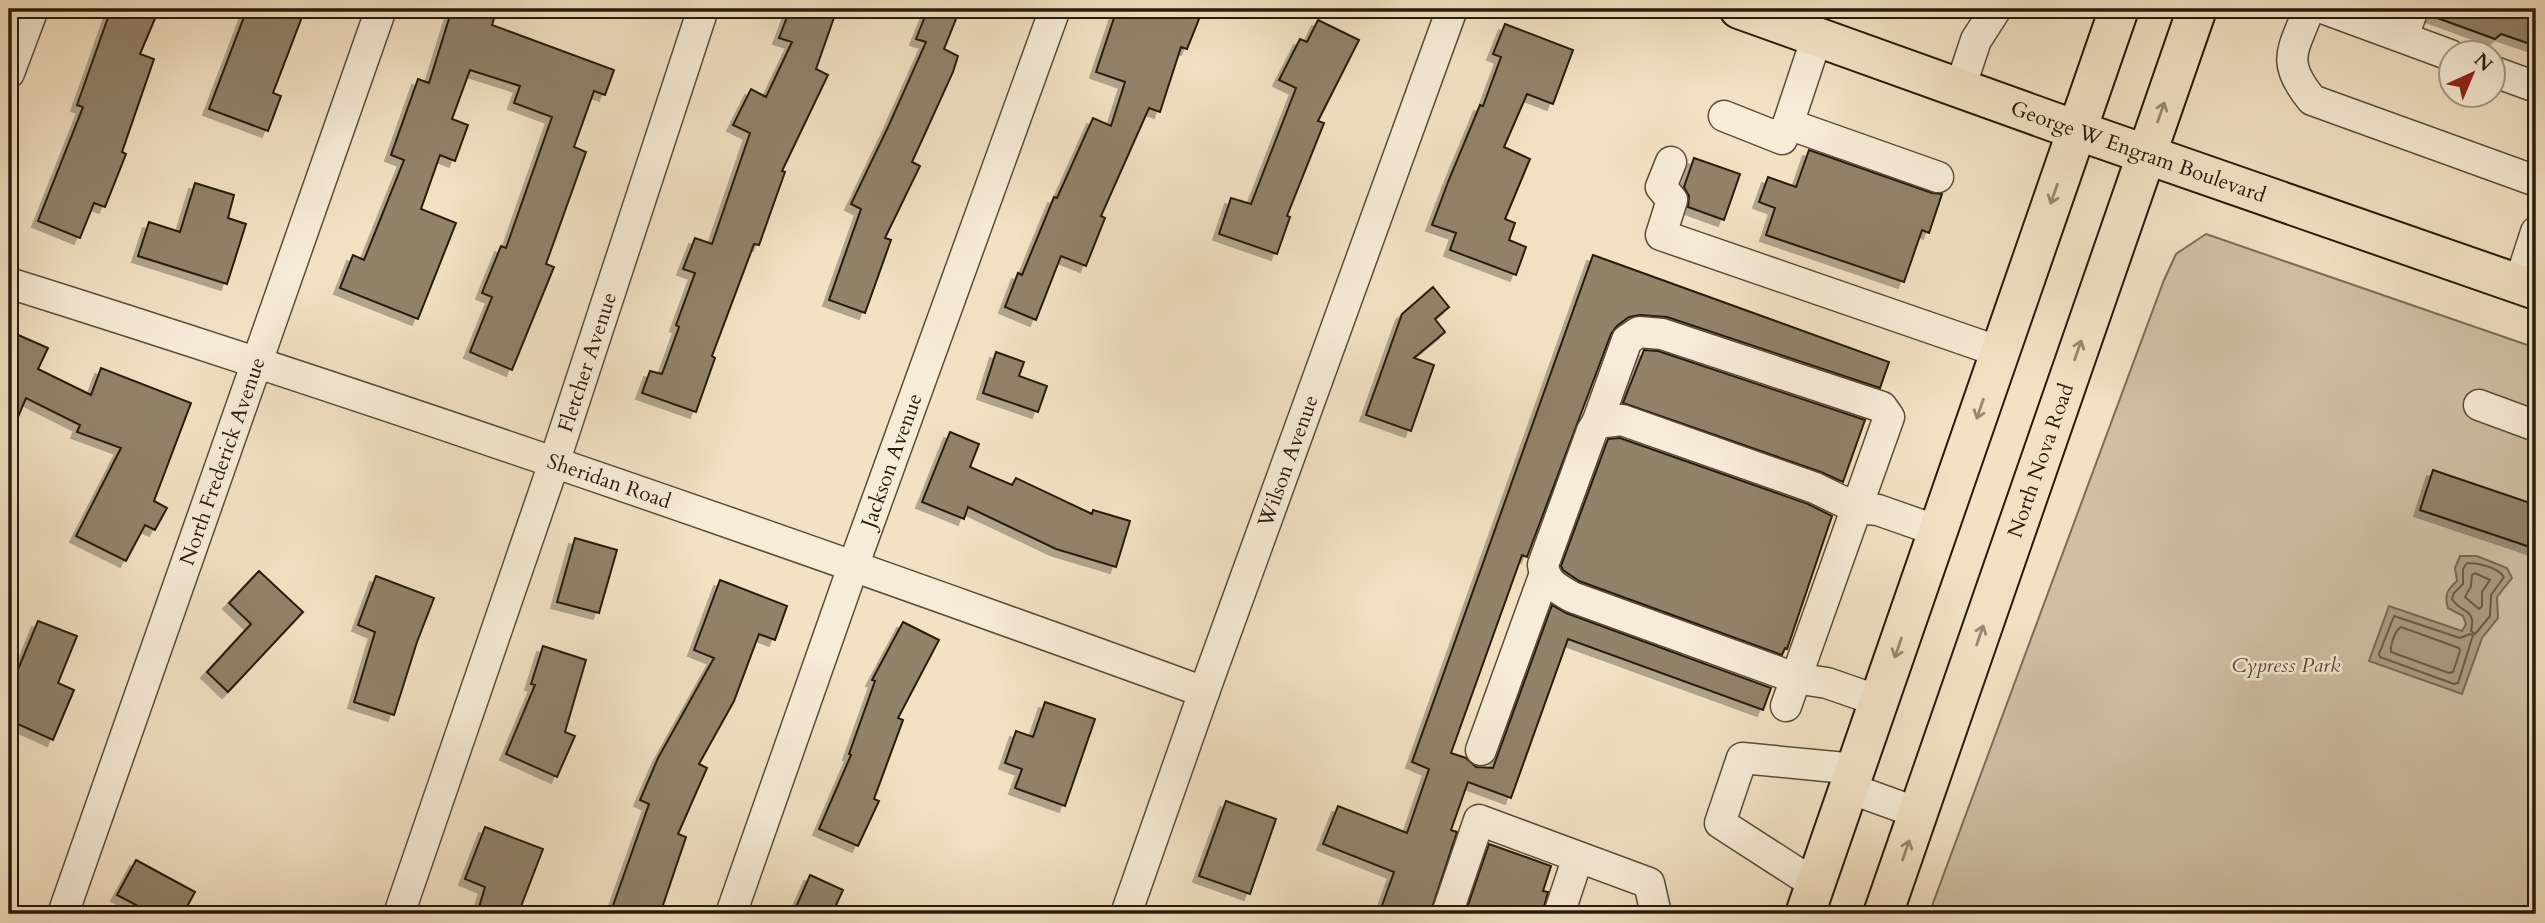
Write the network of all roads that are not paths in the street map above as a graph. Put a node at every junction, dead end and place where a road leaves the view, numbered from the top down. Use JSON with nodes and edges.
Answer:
{"nodes":[{"id":1,"x":33,"y":9,"type":"edge"},
{"id":2,"x":381,"y":9,"type":"edge"},
{"id":3,"x":703,"y":9,"type":"edge"},
{"id":4,"x":1055,"y":9,"type":"edge"},
{"id":5,"x":1452,"y":9,"type":"edge"},
{"id":6,"x":1739,"y":9,"type":"edge"},
{"id":7,"x":1996,"y":9,"type":"edge"},
{"id":8,"x":2119,"y":9,"type":"edge"},
{"id":9,"x":2197,"y":9,"type":"edge"},
{"id":10,"x":2309,"y":9,"type":"edge"},
{"id":11,"x":2325,"y":9,"type":"edge"},
{"id":12,"x":2413,"y":9,"type":"edge"},
{"id":13,"x":1805,"y":25,"type":"edge"},
{"id":14,"x":2403,"y":37,"type":"junction"},
{"id":15,"x":2436,"y":49,"type":"edge"},
{"id":16,"x":9,"y":73,"type":"edge"},
{"id":17,"x":2506,"y":76,"type":"edge"},
{"id":18,"x":1961,"y":88,"type":"junction"},
{"id":19,"x":2536,"y":88,"type":"edge"},
{"id":20,"x":1724,"y":116,"type":"dead end"},
{"id":21,"x":1788,"y":124,"type":"junction"},
{"id":22,"x":2076,"y":130,"type":"junction"},
{"id":23,"x":2146,"y":154,"type":"junction"},
{"id":24,"x":1671,"y":162,"type":"dead end"},
{"id":25,"x":1938,"y":177,"type":"dead end"},
{"id":26,"x":2536,"y":181,"type":"edge"},
{"id":27,"x":2536,"y":232,"type":"edge"},
{"id":28,"x":9,"y":282,"type":"edge"},
{"id":29,"x":2527,"y":287,"type":"edge"},
{"id":30,"x":2000,"y":352,"type":"junction"},
{"id":31,"x":256,"y":360,"type":"junction"},
{"id":32,"x":2479,"y":405,"type":"dead end"},
{"id":33,"x":1597,"y":423,"type":"junction"},
{"id":34,"x":2536,"y":426,"type":"edge"},
{"id":35,"x":554,"y":463,"type":"junction"},
{"id":36,"x":1856,"y":508,"type":"junction"},
{"id":37,"x":1938,"y":531,"type":"junction"},
{"id":38,"x":854,"y":565,"type":"junction"},
{"id":39,"x":1544,"y":576,"type":"junction"},
{"id":40,"x":1795,"y":678,"type":"junction"},
{"id":41,"x":1204,"y":692,"type":"junction"},
{"id":42,"x":1879,"y":701,"type":"junction"},
{"id":43,"x":1786,"y":706,"type":"dead end"},
{"id":44,"x":1481,"y":750,"type":"dead end"},
{"id":45,"x":1852,"y":778,"type":"junction"},
{"id":46,"x":1918,"y":814,"type":"junction"},
{"id":47,"x":1578,"y":857,"type":"junction"},
{"id":48,"x":1811,"y":900,"type":"edge"},
{"id":49,"x":63,"y":914,"type":"edge"},
{"id":50,"x":399,"y":914,"type":"edge"},
{"id":51,"x":732,"y":914,"type":"edge"},
{"id":52,"x":1126,"y":914,"type":"edge"},
{"id":53,"x":1447,"y":914,"type":"edge"},
{"id":54,"x":1559,"y":914,"type":"edge"},
{"id":55,"x":1656,"y":914,"type":"edge"},
{"id":56,"x":1883,"y":914,"type":"edge"}],
"edges":[{"from":1,"to":16,"type":"street"},
{"from":2,"to":31,"type":"street","name":"North Frederick Avenue"},
{"from":3,"to":35,"type":"street","name":"Fletcher Avenue"},
{"from":4,"to":38,"type":"street","name":"Jackson Avenue"},
{"from":5,"to":41,"type":"street","name":"Wilson Avenue"},
{"from":6,"to":13,"type":"main road","name":"George W Engram Boulevard"},
{"from":7,"to":18,"type":"street"},
{"from":8,"to":22,"type":"main road"},
{"from":23,"to":9,"type":"main road","name":"North Nova Road","one_way":true},
{"from":10,"to":26,"type":"street"},
{"from":11,"to":14,"type":"street"},
{"from":12,"to":14,"type":"street"},
{"from":13,"to":18,"type":"main road","name":"George W Engram Boulevard"},
{"from":13,"to":21,"type":"street"},
{"from":14,"to":15,"type":"street"},
{"from":17,"to":19,"type":"street"},
{"from":18,"to":22,"type":"main road","name":"George W Engram Boulevard"},
{"from":20,"to":21,"type":"street"},
{"from":21,"to":25,"type":"street"},
{"from":22,"to":23,"type":"main road","name":"George W Engram Boulevard"},
{"from":22,"to":30,"type":"main road","one_way":true},
{"from":23,"to":29,"type":"main road","name":"George W Engram Boulevard"},
{"from":46,"to":23,"type":"main road","name":"North Nova Road","one_way":true},
{"from":24,"to":30,"type":"street"},
{"from":27,"to":29,"type":"street"},
{"from":28,"to":31,"type":"street","name":"Sheridan Road"},
{"from":30,"to":37,"type":"main road","one_way":true},
{"from":31,"to":35,"type":"street","name":"Sheridan Road"},
{"from":31,"to":49,"type":"street","name":"North Frederick Avenue"},
{"from":32,"to":34,"type":"street"},
{"from":33,"to":36,"type":"street"},
{"from":33,"to":36,"type":"street"},
{"from":33,"to":39,"type":"street"},
{"from":35,"to":38,"type":"street","name":"Sheridan Road"},
{"from":35,"to":50,"type":"street","name":"Fletcher Avenue"},
{"from":36,"to":37,"type":"street"},
{"from":36,"to":40,"type":"street"},
{"from":37,"to":42,"type":"main road","one_way":true},
{"from":38,"to":41,"type":"street","name":"Sheridan Road"},
{"from":38,"to":51,"type":"street","name":"Jackson Avenue"},
{"from":39,"to":40,"type":"street"},
{"from":39,"to":44,"type":"street"},
{"from":40,"to":42,"type":"street"},
{"from":40,"to":43,"type":"street"},
{"from":41,"to":52,"type":"street","name":"Wilson Avenue"},
{"from":42,"to":45,"type":"main road"},
{"from":45,"to":46,"type":"street"},
{"from":45,"to":48,"type":"main road"},
{"from":45,"to":48,"type":"street"},
{"from":56,"to":46,"type":"main road","name":"North Nova Road","one_way":true},
{"from":47,"to":53,"type":"street"},
{"from":47,"to":54,"type":"street"},
{"from":47,"to":55,"type":"street"}]}
